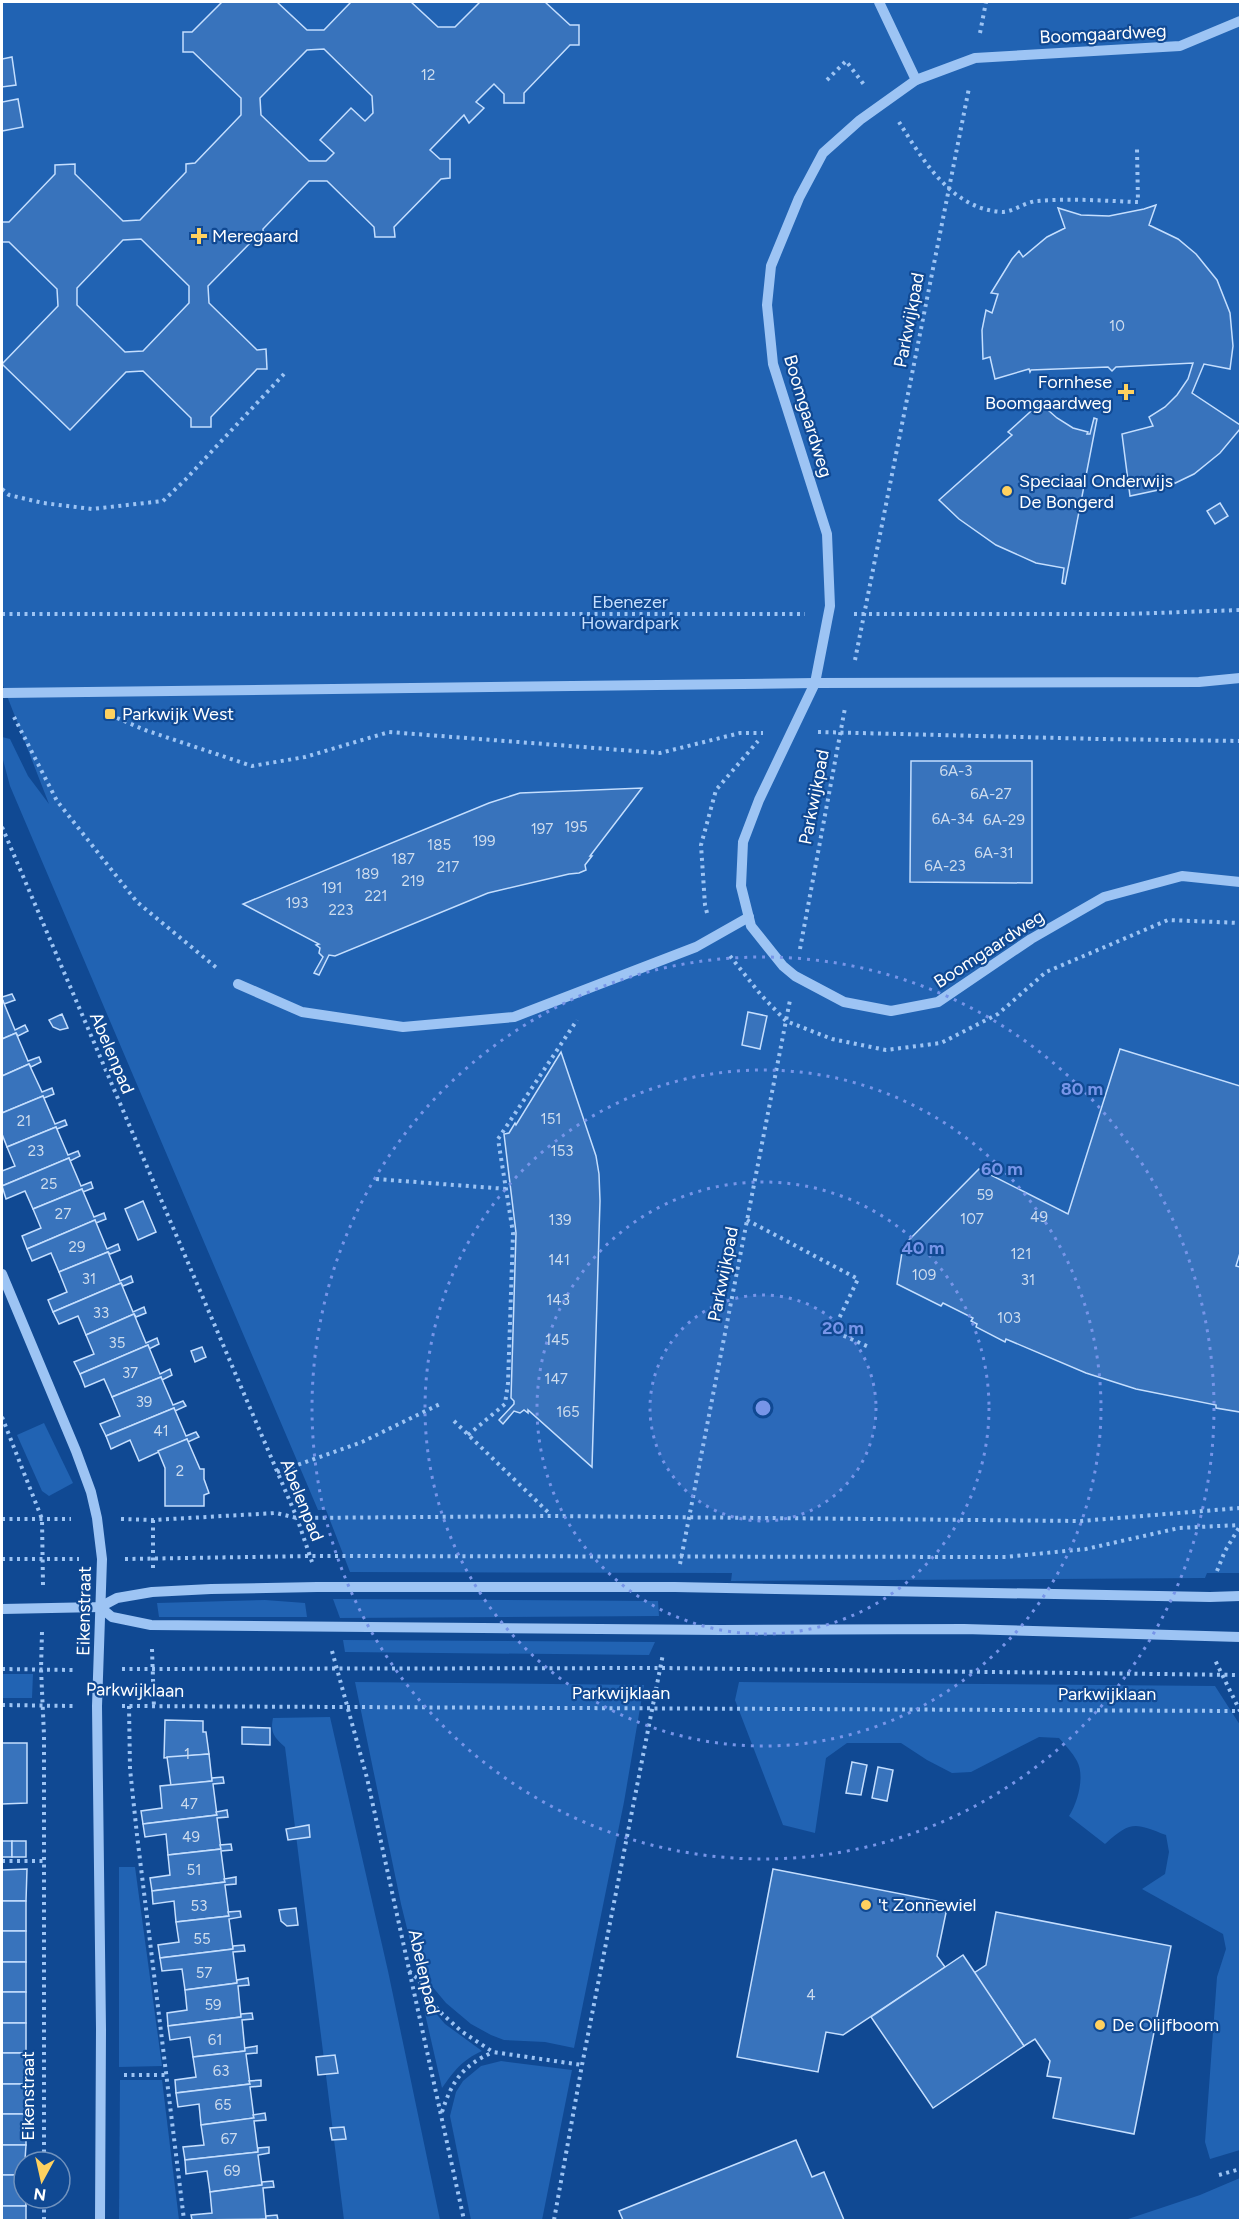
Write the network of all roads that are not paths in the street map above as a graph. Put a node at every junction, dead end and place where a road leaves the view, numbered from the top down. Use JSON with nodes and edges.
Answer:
{"nodes":[{"id":1,"x":879,"y":2,"type":"edge"},
{"id":2,"x":1240,"y":21,"type":"edge"},
{"id":3,"x":916,"y":80,"type":"junction"},
{"id":4,"x":1240,"y":678,"type":"edge"},
{"id":5,"x":815,"y":683,"type":"junction"},
{"id":6,"x":2,"y":693,"type":"edge"},
{"id":7,"x":1240,"y":882,"type":"edge"},
{"id":8,"x":749,"y":917,"type":"junction"},
{"id":9,"x":237,"y":984,"type":"road end"},
{"id":10,"x":2,"y":1274,"type":"edge"},
{"id":11,"x":1240,"y":1596,"type":"edge"},
{"id":12,"x":100,"y":1607,"type":"junction"},
{"id":13,"x":2,"y":1609,"type":"edge"},
{"id":14,"x":1240,"y":1637,"type":"edge"},
{"id":15,"x":99,"y":2220,"type":"edge"}],
"edges":[{"from":1,"to":3,"type":"street"},
{"from":2,"to":3,"type":"street","name":"Boomgaardweg"},
{"from":3,"to":5,"type":"street","name":"Boomgaardweg"},
{"from":4,"to":5,"type":"street"},
{"from":5,"to":6,"type":"street"},
{"from":5,"to":8,"type":"street","name":"Boomgaardweg"},
{"from":7,"to":8,"type":"street","name":"Boomgaardweg"},
{"from":8,"to":9,"type":"street"},
{"from":10,"to":12,"type":"street","name":"Eikenstraat"},
{"from":11,"to":12,"type":"street"},
{"from":12,"to":13,"type":"street"},
{"from":12,"to":14,"type":"street"},
{"from":12,"to":15,"type":"street","name":"Eikenstraat"}]}
